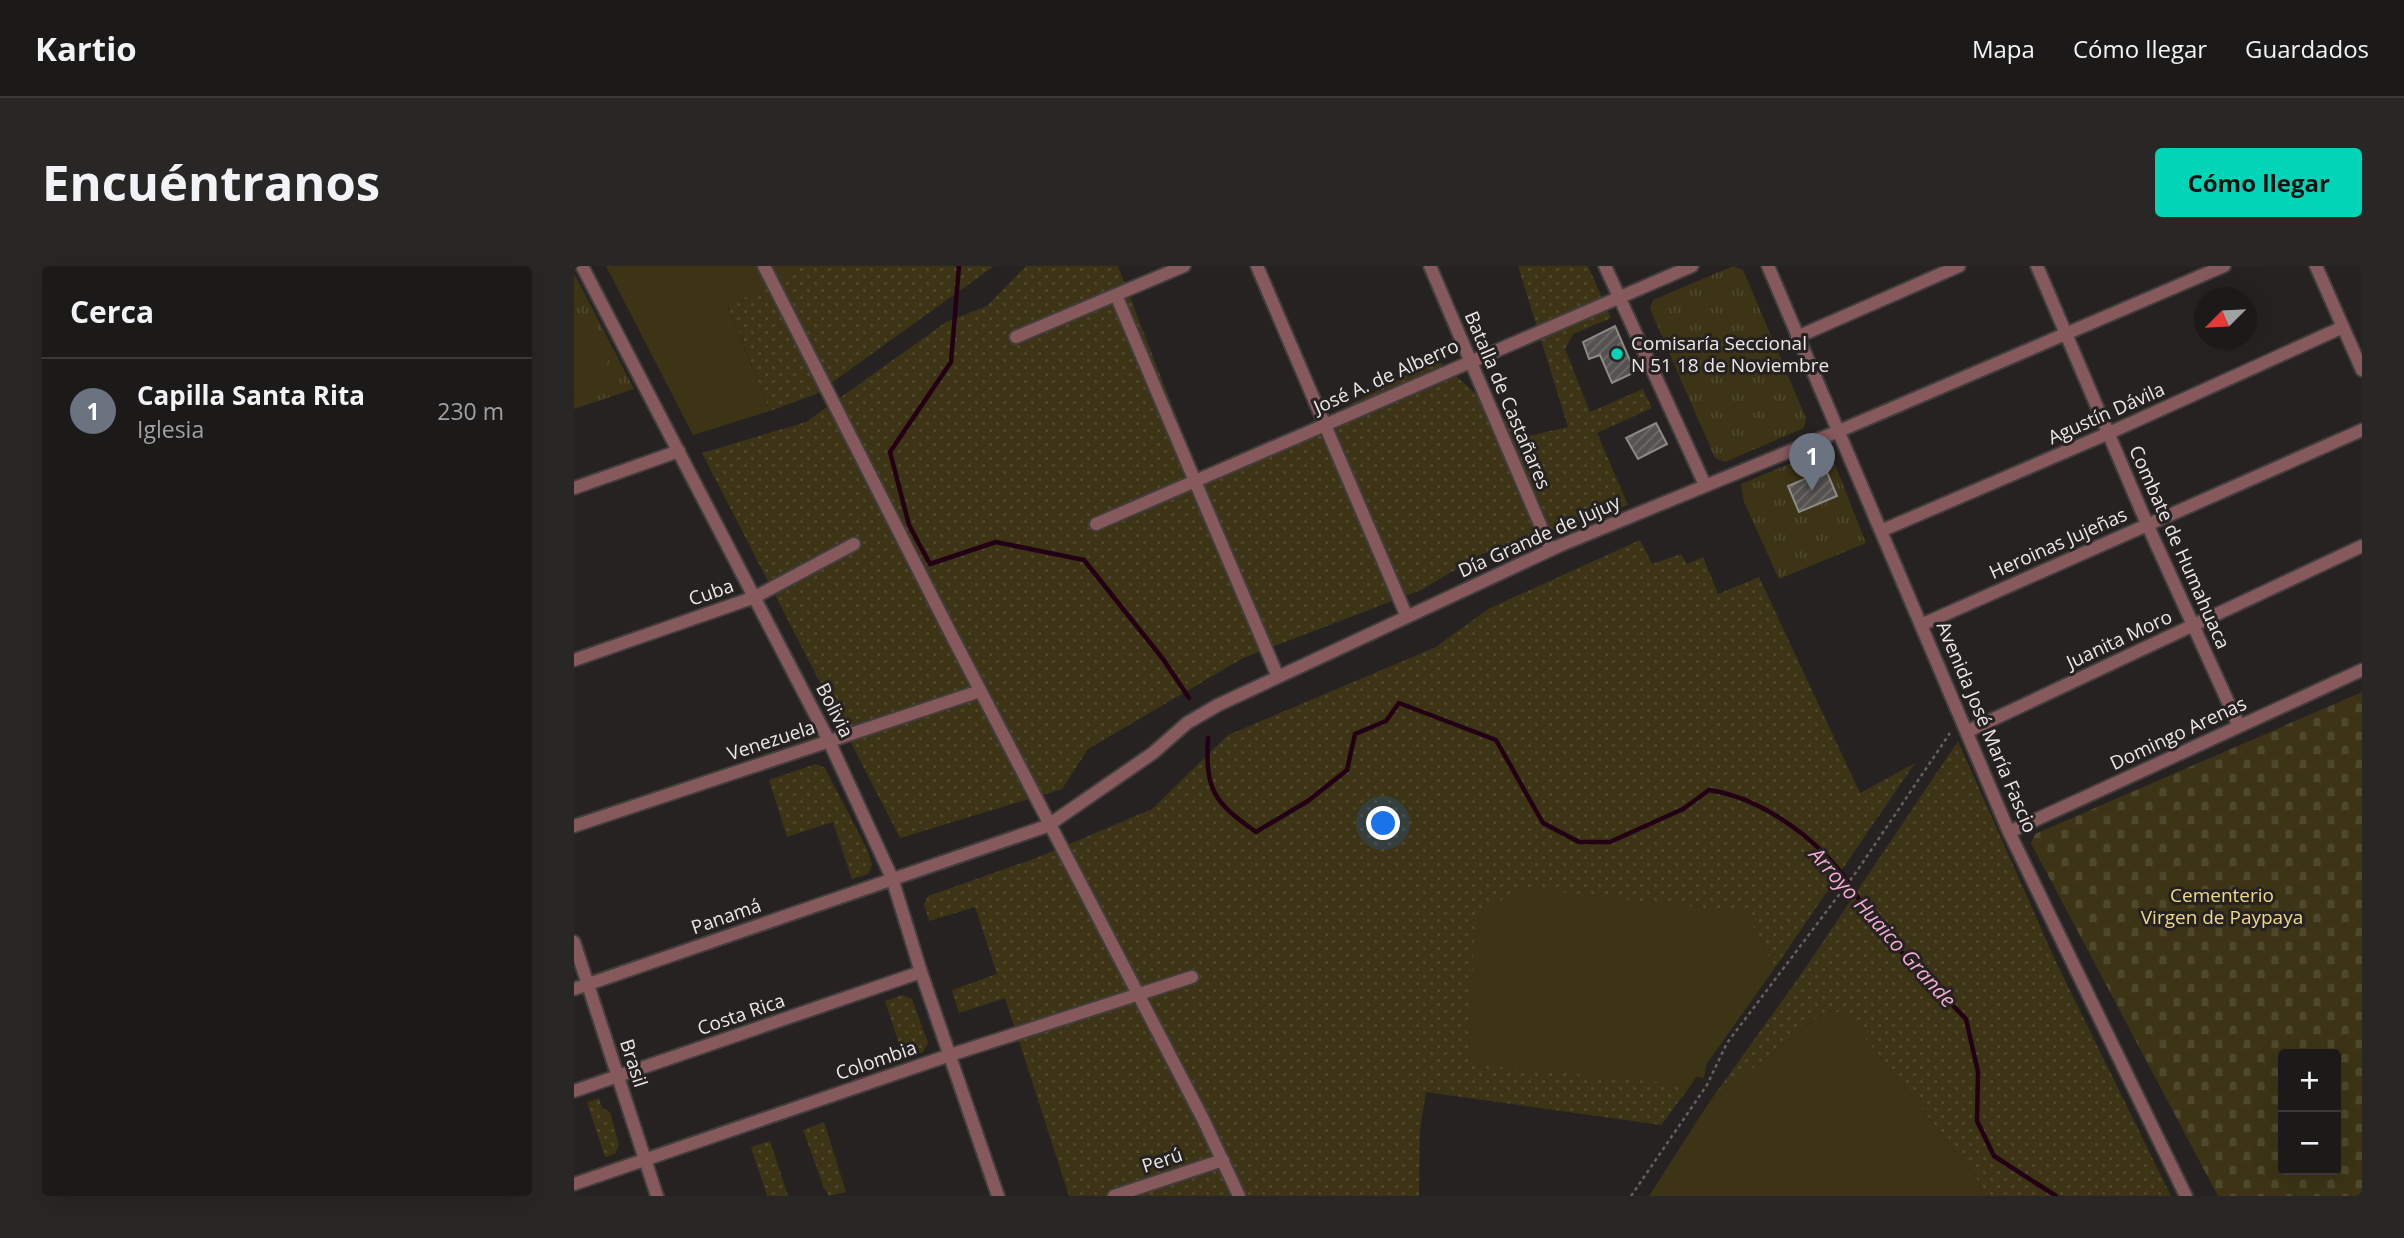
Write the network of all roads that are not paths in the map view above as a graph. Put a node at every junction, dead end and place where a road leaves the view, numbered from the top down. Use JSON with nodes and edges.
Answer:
{"nodes":[{"id":1,"x":582,"y":266,"type":"edge"},
{"id":2,"x":764,"y":266,"type":"edge"},
{"id":3,"x":1184,"y":266,"type":"edge"},
{"id":4,"x":1257,"y":266,"type":"edge"},
{"id":5,"x":1430,"y":266,"type":"edge"},
{"id":6,"x":1605,"y":266,"type":"edge"},
{"id":7,"x":1692,"y":266,"type":"edge"},
{"id":8,"x":1768,"y":266,"type":"edge"},
{"id":9,"x":1959,"y":266,"type":"edge"},
{"id":10,"x":2037,"y":266,"type":"edge"},
{"id":11,"x":2224,"y":266,"type":"edge"},
{"id":12,"x":2316,"y":266,"type":"edge"},
{"id":13,"x":1116,"y":295,"type":"junction"},
{"id":14,"x":1620,"y":296,"type":"junction"},
{"id":15,"x":2343,"y":327,"type":"junction"},
{"id":16,"x":2065,"y":334,"type":"junction"},
{"id":17,"x":1017,"y":337,"type":"dead end"},
{"id":18,"x":1797,"y":337,"type":"junction"},
{"id":19,"x":1470,"y":360,"type":"junction"},
{"id":20,"x":2362,"y":370,"type":"edge"},
{"id":21,"x":1324,"y":424,"type":"junction"},
{"id":22,"x":2362,"y":430,"type":"edge"},
{"id":23,"x":1839,"y":431,"type":"junction"},
{"id":24,"x":2109,"y":433,"type":"junction"},
{"id":25,"x":679,"y":451,"type":"junction"},
{"id":26,"x":1195,"y":481,"type":"junction"},
{"id":27,"x":1705,"y":485,"type":"junction"},
{"id":28,"x":574,"y":488,"type":"edge"},
{"id":29,"x":1096,"y":524,"type":"dead end"},
{"id":30,"x":2147,"y":524,"type":"junction"},
{"id":31,"x":1883,"y":530,"type":"junction"},
{"id":32,"x":854,"y":544,"type":"dead end"},
{"id":33,"x":2362,"y":546,"type":"edge"},
{"id":34,"x":1551,"y":550,"type":"junction"},
{"id":35,"x":755,"y":597,"type":"junction"},
{"id":36,"x":1407,"y":617,"type":"junction"},
{"id":37,"x":1923,"y":624,"type":"junction"},
{"id":38,"x":2193,"y":625,"type":"junction"},
{"id":39,"x":574,"y":660,"type":"edge"},
{"id":40,"x":2362,"y":670,"type":"edge"},
{"id":41,"x":1278,"y":677,"type":"junction"},
{"id":42,"x":980,"y":691,"type":"junction"},
{"id":43,"x":2239,"y":726,"type":"junction"},
{"id":44,"x":1968,"y":731,"type":"junction"},
{"id":45,"x":829,"y":741,"type":"junction"},
{"id":46,"x":1050,"y":824,"type":"junction"},
{"id":47,"x":574,"y":826,"type":"edge"},
{"id":48,"x":2009,"y":832,"type":"junction"},
{"id":49,"x":892,"y":878,"type":"junction"},
{"id":50,"x":574,"y":942,"type":"edge"},
{"id":51,"x":921,"y":972,"type":"junction"},
{"id":52,"x":1192,"y":976,"type":"dead end"},
{"id":53,"x":588,"y":985,"type":"junction"},
{"id":54,"x":574,"y":989,"type":"edge"},
{"id":55,"x":1138,"y":994,"type":"junction"},
{"id":56,"x":950,"y":1055,"type":"junction"},
{"id":57,"x":619,"y":1076,"type":"junction"},
{"id":58,"x":574,"y":1091,"type":"edge"},
{"id":59,"x":645,"y":1160,"type":"junction"},
{"id":60,"x":1223,"y":1160,"type":"junction"},
{"id":61,"x":574,"y":1184,"type":"edge"},
{"id":62,"x":657,"y":1196,"type":"edge"},
{"id":63,"x":998,"y":1196,"type":"edge"},
{"id":64,"x":1114,"y":1196,"type":"edge"},
{"id":65,"x":1240,"y":1196,"type":"edge"},
{"id":66,"x":2186,"y":1196,"type":"edge"}],
"edges":[{"from":1,"to":25,"type":"street","name":"Bolivia"},
{"from":2,"to":42,"type":"street"},
{"from":3,"to":13,"type":"street"},
{"from":4,"to":21,"type":"street"},
{"from":5,"to":19,"type":"street","name":"Batalla de Castañares"},
{"from":6,"to":14,"type":"street"},
{"from":7,"to":14,"type":"street","name":"José A. de Alberro"},
{"from":8,"to":18,"type":"street","name":"Avenida José María Fascio"},
{"from":9,"to":18,"type":"street"},
{"from":10,"to":16,"type":"street","name":"Combate de Humahuaca"},
{"from":11,"to":16,"type":"street","name":"Día Grande de Jujuy"},
{"from":12,"to":15,"type":"street"},
{"from":13,"to":17,"type":"street"},
{"from":13,"to":26,"type":"street"},
{"from":14,"to":19,"type":"street","name":"José A. de Alberro"},
{"from":14,"to":27,"type":"street"},
{"from":15,"to":20,"type":"street"},
{"from":15,"to":24,"type":"street","name":"Agustín Dávila"},
{"from":16,"to":23,"type":"street","name":"Día Grande de Jujuy"},
{"from":16,"to":24,"type":"street","name":"Combate de Humahuaca"},
{"from":18,"to":23,"type":"street","name":"Avenida José María Fascio"},
{"from":19,"to":21,"type":"street","name":"José A. de Alberro"},
{"from":19,"to":34,"type":"street","name":"Batalla de Castañares"},
{"from":21,"to":26,"type":"street","name":"José A. de Alberro"},
{"from":21,"to":36,"type":"street"},
{"from":22,"to":30,"type":"street","name":"Heroinas Jujeñas"},
{"from":23,"to":27,"type":"street","name":"Día Grande de Jujuy"},
{"from":23,"to":31,"type":"street","name":"Avenida José María Fascio"},
{"from":24,"to":30,"type":"street","name":"Combate de Humahuaca"},
{"from":24,"to":31,"type":"street","name":"Agustín Dávila"},
{"from":25,"to":28,"type":"street"},
{"from":25,"to":35,"type":"street","name":"Bolivia"},
{"from":26,"to":29,"type":"street","name":"José A. de Alberro"},
{"from":26,"to":41,"type":"street"},
{"from":27,"to":34,"type":"street","name":"Día Grande de Jujuy"},
{"from":30,"to":37,"type":"street","name":"Heroinas Jujeñas"},
{"from":30,"to":38,"type":"street","name":"Combate de Humahuaca"},
{"from":31,"to":37,"type":"street","name":"Avenida José María Fascio"},
{"from":32,"to":35,"type":"street","name":"Cuba"},
{"from":33,"to":38,"type":"street","name":"Juanita Moro"},
{"from":34,"to":36,"type":"street","name":"Día Grande de Jujuy"},
{"from":35,"to":39,"type":"street","name":"Cuba"},
{"from":35,"to":45,"type":"street","name":"Bolivia"},
{"from":36,"to":41,"type":"street","name":"Día Grande de Jujuy"},
{"from":37,"to":44,"type":"street","name":"Avenida José María Fascio"},
{"from":38,"to":43,"type":"street","name":"Combate de Humahuaca"},
{"from":38,"to":44,"type":"street","name":"Juanita Moro"},
{"from":40,"to":43,"type":"street","name":"Domingo Arenas"},
{"from":41,"to":46,"type":"street","name":"Día Grande de Jujuy"},
{"from":42,"to":45,"type":"street","name":"Venezuela"},
{"from":42,"to":46,"type":"street"},
{"from":43,"to":48,"type":"street","name":"Domingo Arenas"},
{"from":44,"to":48,"type":"street","name":"Avenida José María Fascio"},
{"from":45,"to":47,"type":"street","name":"Venezuela"},
{"from":45,"to":49,"type":"street","name":"Bolivia"},
{"from":46,"to":49,"type":"street","name":"Día Grande de Jujuy"},
{"from":46,"to":55,"type":"street"},
{"from":48,"to":66,"type":"street","name":"Avenida José María Fascio"},
{"from":49,"to":51,"type":"street","name":"Bolivia"},
{"from":49,"to":53,"type":"street","name":"Panamá"},
{"from":50,"to":53,"type":"street","name":"Brasil"},
{"from":51,"to":56,"type":"street","name":"Bolivia"},
{"from":51,"to":57,"type":"street","name":"Costa Rica"},
{"from":52,"to":55,"type":"street","name":"Colombia"},
{"from":53,"to":54,"type":"street","name":"Panamá"},
{"from":53,"to":57,"type":"street","name":"Brasil"},
{"from":55,"to":56,"type":"street","name":"Colombia"},
{"from":55,"to":60,"type":"street"},
{"from":56,"to":59,"type":"street","name":"Colombia"},
{"from":56,"to":63,"type":"street","name":"Bolivia"},
{"from":57,"to":58,"type":"street","name":"Costa Rica"},
{"from":57,"to":59,"type":"street","name":"Brasil"},
{"from":59,"to":61,"type":"street","name":"Colombia"},
{"from":59,"to":62,"type":"street","name":"Brasil"},
{"from":60,"to":64,"type":"street","name":"Perú"},
{"from":60,"to":65,"type":"street"}]}
